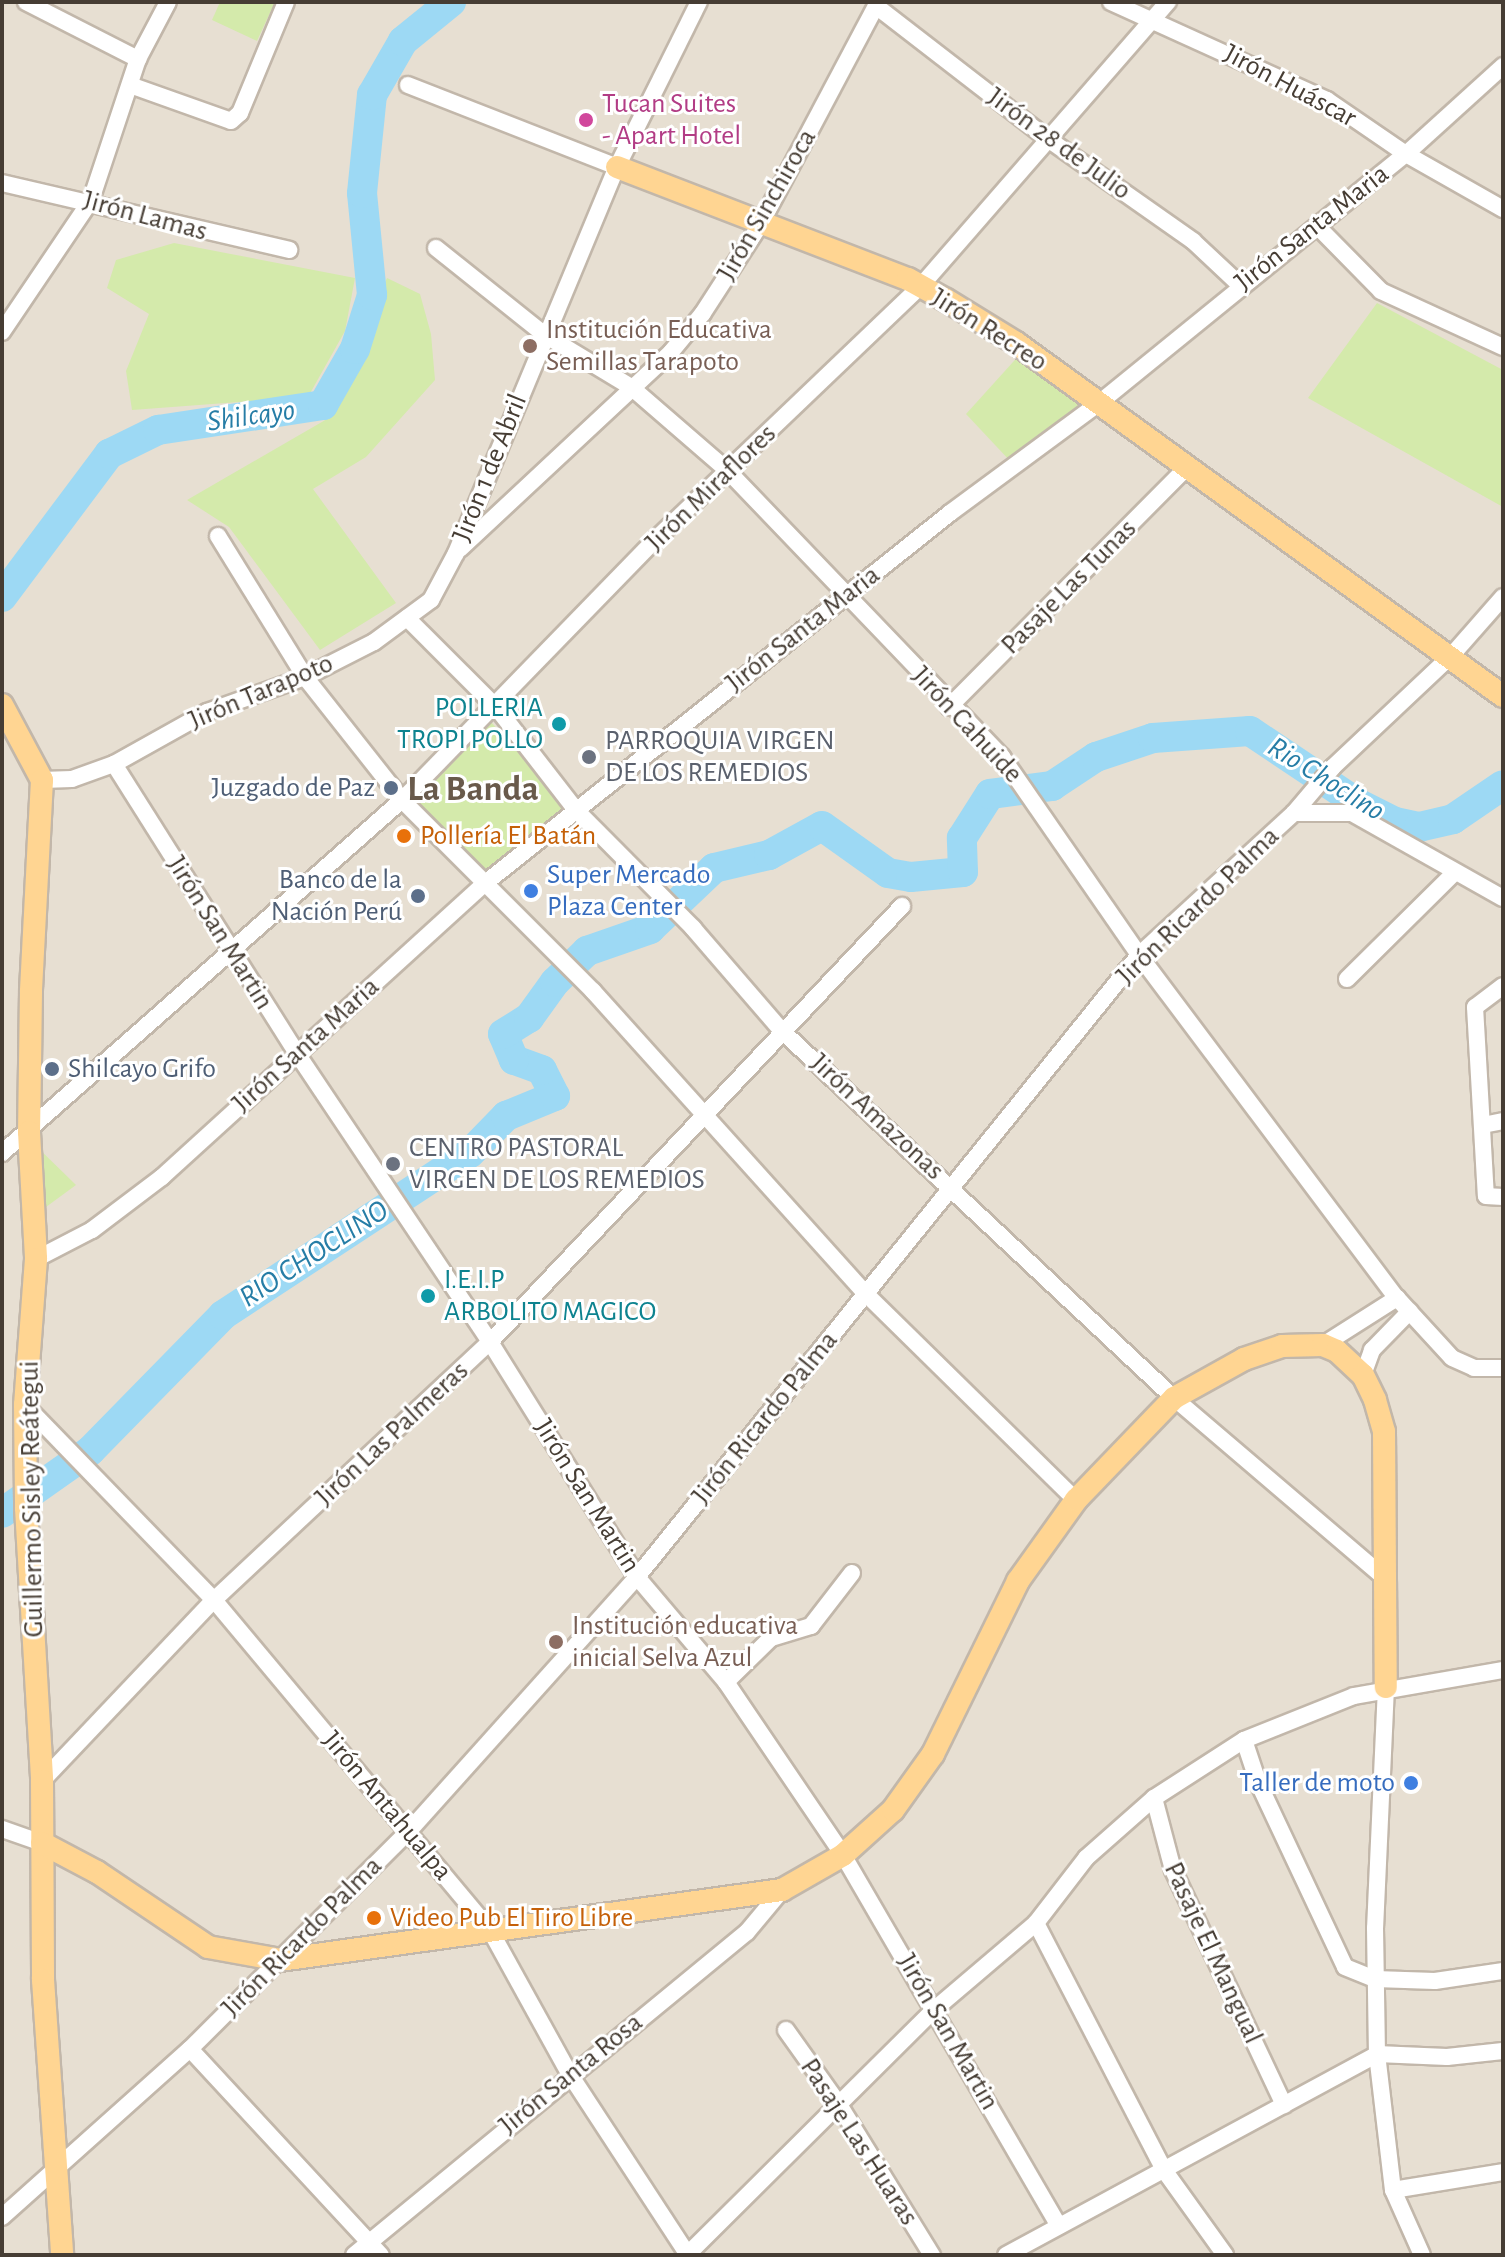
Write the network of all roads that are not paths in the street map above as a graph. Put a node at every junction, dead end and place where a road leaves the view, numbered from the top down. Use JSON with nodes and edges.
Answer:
{"nodes":[{"id":1,"x":26,"y":2,"type":"edge"},
{"id":2,"x":168,"y":2,"type":"edge"},
{"id":3,"x":286,"y":2,"type":"edge"},
{"id":4,"x":699,"y":2,"type":"edge"},
{"id":5,"x":1111,"y":2,"type":"edge"},
{"id":6,"x":1168,"y":2,"type":"edge"},
{"id":7,"x":877,"y":4,"type":"edge"},
{"id":8,"x":1155,"y":18,"type":"junction"},
{"id":9,"x":138,"y":59,"type":"junction"},
{"id":10,"x":1503,"y":66,"type":"edge"},
{"id":11,"x":130,"y":85,"type":"junction"},
{"id":12,"x":408,"y":85,"type":"dead end"},
{"id":13,"x":1048,"y":139,"type":"junction"},
{"id":14,"x":1406,"y":154,"type":"junction"},
{"id":15,"x":617,"y":167,"type":"junction"},
{"id":16,"x":2,"y":183,"type":"edge"},
{"id":17,"x":91,"y":200,"type":"junction"},
{"id":18,"x":1503,"y":209,"type":"edge"},
{"id":19,"x":760,"y":225,"type":"junction"},
{"id":20,"x":1317,"y":226,"type":"junction"},
{"id":21,"x":436,"y":248,"type":"dead end"},
{"id":22,"x":289,"y":250,"type":"dead end"},
{"id":23,"x":1239,"y":284,"type":"junction"},
{"id":24,"x":920,"y":287,"type":"junction"},
{"id":25,"x":2,"y":332,"type":"edge"},
{"id":26,"x":545,"y":335,"type":"junction"},
{"id":27,"x":1503,"y":347,"type":"edge"},
{"id":28,"x":631,"y":387,"type":"junction"},
{"id":29,"x":1098,"y":404,"type":"junction"},
{"id":30,"x":1188,"y":466,"type":"junction"},
{"id":31,"x":728,"y":471,"type":"junction"},
{"id":32,"x":218,"y":536,"type":"dead end"},
{"id":33,"x":456,"y":553,"type":"junction"},
{"id":34,"x":846,"y":596,"type":"junction"},
{"id":35,"x":1503,"y":597,"type":"edge"},
{"id":36,"x":407,"y":618,"type":"junction"},
{"id":37,"x":1452,"y":655,"type":"junction"},
{"id":38,"x":305,"y":677,"type":"junction"},
{"id":39,"x":1503,"y":696,"type":"edge"},
{"id":40,"x":2,"y":705,"type":"edge"},
{"id":41,"x":496,"y":707,"type":"junction"},
{"id":42,"x":949,"y":707,"type":"junction"},
{"id":43,"x":114,"y":764,"type":"junction"},
{"id":44,"x":42,"y":780,"type":"junction"},
{"id":45,"x":402,"y":800,"type":"junction"},
{"id":46,"x":575,"y":809,"type":"junction"},
{"id":47,"x":1294,"y":813,"type":"junction"},
{"id":48,"x":1455,"y":872,"type":"junction"},
{"id":49,"x":484,"y":884,"type":"junction"},
{"id":50,"x":1503,"y":898,"type":"edge"},
{"id":51,"x":902,"y":906,"type":"dead end"},
{"id":52,"x":231,"y":951,"type":"junction"},
{"id":53,"x":1139,"y":955,"type":"junction"},
{"id":54,"x":1347,"y":979,"type":"dead end"},
{"id":55,"x":1503,"y":986,"type":"edge"},
{"id":56,"x":781,"y":1030,"type":"junction"},
{"id":57,"x":296,"y":1052,"type":"junction"},
{"id":58,"x":709,"y":1116,"type":"junction"},
{"id":59,"x":1503,"y":1121,"type":"edge"},
{"id":60,"x":1483,"y":1125,"type":"junction"},
{"id":61,"x":29,"y":1132,"type":"junction"},
{"id":62,"x":2,"y":1153,"type":"edge"},
{"id":63,"x":950,"y":1185,"type":"junction"},
{"id":64,"x":1495,"y":1198,"type":"edge"},
{"id":65,"x":36,"y":1259,"type":"junction"},
{"id":66,"x":865,"y":1293,"type":"junction"},
{"id":67,"x":1397,"y":1298,"type":"junction"},
{"id":68,"x":1410,"y":1311,"type":"junction"},
{"id":69,"x":490,"y":1342,"type":"junction"},
{"id":70,"x":1323,"y":1345,"type":"junction"},
{"id":71,"x":1503,"y":1368,"type":"edge"},
{"id":72,"x":1363,"y":1375,"type":"junction"},
{"id":73,"x":1174,"y":1398,"type":"junction"},
{"id":74,"x":25,"y":1405,"type":"junction"},
{"id":75,"x":1076,"y":1500,"type":"junction"},
{"id":76,"x":852,"y":1573,"type":"dead end"},
{"id":77,"x":637,"y":1577,"type":"junction"},
{"id":78,"x":1386,"y":1579,"type":"junction"},
{"id":79,"x":214,"y":1600,"type":"junction"},
{"id":80,"x":1503,"y":1670,"type":"edge"},
{"id":81,"x":726,"y":1682,"type":"junction"},
{"id":82,"x":1386,"y":1687,"type":"junction"},
{"id":83,"x":1244,"y":1740,"type":"junction"},
{"id":84,"x":42,"y":1781,"type":"junction"},
{"id":85,"x":1154,"y":1798,"type":"junction"},
{"id":86,"x":2,"y":1829,"type":"edge"},
{"id":87,"x":409,"y":1831,"type":"junction"},
{"id":88,"x":42,"y":1843,"type":"junction"},
{"id":89,"x":843,"y":1855,"type":"junction"},
{"id":90,"x":782,"y":1890,"type":"junction"},
{"id":91,"x":1036,"y":1923,"type":"junction"},
{"id":92,"x":490,"y":1930,"type":"junction"},
{"id":93,"x":280,"y":1960,"type":"junction"},
{"id":94,"x":1503,"y":1971,"type":"edge"},
{"id":95,"x":1375,"y":1979,"type":"junction"},
{"id":96,"x":935,"y":2009,"type":"junction"},
{"id":97,"x":786,"y":2030,"type":"dead end"},
{"id":98,"x":190,"y":2049,"type":"junction"},
{"id":99,"x":1503,"y":2051,"type":"edge"},
{"id":100,"x":1377,"y":2054,"type":"junction"},
{"id":101,"x":569,"y":2073,"type":"junction"},
{"id":102,"x":838,"y":2103,"type":"junction"},
{"id":103,"x":1284,"y":2105,"type":"junction"},
{"id":104,"x":1164,"y":2170,"type":"junction"},
{"id":105,"x":56,"y":2172,"type":"junction"},
{"id":106,"x":1503,"y":2172,"type":"edge"},
{"id":107,"x":1393,"y":2190,"type":"junction"},
{"id":108,"x":2,"y":2217,"type":"edge"},
{"id":109,"x":1059,"y":2226,"type":"junction"},
{"id":110,"x":371,"y":2241,"type":"junction"},
{"id":111,"x":62,"y":2255,"type":"edge"},
{"id":112,"x":354,"y":2255,"type":"edge"},
{"id":113,"x":381,"y":2255,"type":"edge"},
{"id":114,"x":687,"y":2255,"type":"edge"},
{"id":115,"x":932,"y":2255,"type":"edge"},
{"id":116,"x":1006,"y":2255,"type":"edge"},
{"id":117,"x":1225,"y":2255,"type":"edge"},
{"id":118,"x":1422,"y":2255,"type":"edge"}],
"edges":[{"from":1,"to":9,"type":"street"},
{"from":2,"to":9,"type":"street"},
{"from":3,"to":11,"type":"street"},
{"from":4,"to":15,"type":"street","name":"Jirón 1 de Abril"},
{"from":5,"to":8,"type":"street","name":"Jirón Huáscar"},
{"from":6,"to":8,"type":"street","name":"Jirón Miraflores"},
{"from":7,"to":13,"type":"street","name":"Jirón 28 de Julio"},
{"from":7,"to":19,"type":"street","name":"Jirón Sinchiroca"},
{"from":8,"to":13,"type":"street","name":"Jirón Miraflores"},
{"from":8,"to":14,"type":"street","name":"Jirón Huáscar"},
{"from":9,"to":11,"type":"street"},
{"from":10,"to":14,"type":"street","name":"Jirón Santa Maria"},
{"from":11,"to":17,"type":"street"},
{"from":12,"to":15,"type":"street","name":"Jirón Recreo"},
{"from":13,"to":23,"type":"street","name":"Jirón 28 de Julio"},
{"from":13,"to":24,"type":"street","name":"Jirón Miraflores"},
{"from":14,"to":18,"type":"street","name":"Jirón Huáscar"},
{"from":14,"to":20,"type":"street","name":"Jirón Santa Maria"},
{"from":15,"to":19,"type":"main road","name":"Jirón Recreo"},
{"from":15,"to":26,"type":"street","name":"Jirón 1 de Abril"},
{"from":16,"to":17,"type":"street","name":"Jirón Lamas"},
{"from":17,"to":22,"type":"street","name":"Jirón Lamas"},
{"from":17,"to":25,"type":"street"},
{"from":19,"to":24,"type":"main road","name":"Jirón Recreo"},
{"from":19,"to":28,"type":"street","name":"Jirón Sinchiroca"},
{"from":20,"to":23,"type":"street","name":"Jirón Santa Maria"},
{"from":20,"to":27,"type":"street"},
{"from":21,"to":26,"type":"street","name":"Jirón Cahuide"},
{"from":23,"to":29,"type":"street","name":"Jirón Santa Maria"},
{"from":24,"to":29,"type":"main road","name":"Jirón Recreo"},
{"from":24,"to":31,"type":"street","name":"Jirón Miraflores"},
{"from":26,"to":28,"type":"street","name":"Jirón Cahuide"},
{"from":26,"to":33,"type":"street","name":"Jirón 1 de Abril"},
{"from":28,"to":31,"type":"street","name":"Jirón Cahuide"},
{"from":28,"to":33,"type":"street","name":"Jirón Sinchiroca"},
{"from":29,"to":30,"type":"main road","name":"Jirón Recreo"},
{"from":29,"to":34,"type":"street","name":"Jirón Santa Maria"},
{"from":30,"to":37,"type":"main road","name":"Jirón Recreo"},
{"from":30,"to":42,"type":"street","name":"Pasaje Las Tunas"},
{"from":31,"to":34,"type":"street","name":"Jirón Cahuide"},
{"from":31,"to":41,"type":"street","name":"Jirón Miraflores"},
{"from":32,"to":38,"type":"street"},
{"from":33,"to":36,"type":"street","name":"Jirón 1 de Abril"},
{"from":34,"to":42,"type":"street","name":"Jirón Cahuide"},
{"from":34,"to":46,"type":"street","name":"Jirón Santa Maria"},
{"from":35,"to":37,"type":"street","name":"Jirón Ricardo Palma"},
{"from":36,"to":38,"type":"street","name":"Jirón Tarapoto"},
{"from":36,"to":41,"type":"street","name":"Jirón Amazonas"},
{"from":37,"to":39,"type":"main road","name":"Jirón Recreo"},
{"from":37,"to":47,"type":"street","name":"Jirón Ricardo Palma"},
{"from":38,"to":43,"type":"street","name":"Jirón Tarapoto"},
{"from":38,"to":45,"type":"street"},
{"from":40,"to":44,"type":"main road"},
{"from":41,"to":45,"type":"street","name":"Jirón Miraflores"},
{"from":41,"to":46,"type":"street","name":"Jirón Amazonas"},
{"from":42,"to":53,"type":"street","name":"Jirón Cahuide"},
{"from":43,"to":44,"type":"street","name":"Jirón Tarapoto"},
{"from":43,"to":52,"type":"street","name":"Jirón San Martin"},
{"from":44,"to":61,"type":"main road","name":"Guillermo Sisley Reátegui"},
{"from":45,"to":49,"type":"street"},
{"from":45,"to":52,"type":"street","name":"Jirón Miraflores"},
{"from":46,"to":49,"type":"street","name":"Jirón Santa Maria"},
{"from":46,"to":56,"type":"street","name":"Jirón Amazonas"},
{"from":47,"to":48,"type":"street"},
{"from":47,"to":53,"type":"street","name":"Jirón Ricardo Palma"},
{"from":48,"to":50,"type":"street"},
{"from":48,"to":54,"type":"street"},
{"from":49,"to":57,"type":"street","name":"Jirón Santa Maria"},
{"from":49,"to":58,"type":"street"},
{"from":51,"to":56,"type":"street","name":"Jirón Las Palmeras"},
{"from":52,"to":57,"type":"street","name":"Jirón San Martin"},
{"from":52,"to":61,"type":"street","name":"Jirón Miraflores"},
{"from":53,"to":63,"type":"street","name":"Jirón Ricardo Palma"},
{"from":53,"to":67,"type":"street","name":"Jirón Cahuide"},
{"from":55,"to":60,"type":"street"},
{"from":56,"to":58,"type":"street","name":"Jirón Las Palmeras"},
{"from":56,"to":63,"type":"street","name":"Jirón Amazonas"},
{"from":57,"to":65,"type":"street","name":"Jirón Santa Maria"},
{"from":57,"to":69,"type":"street","name":"Jirón San Martin"},
{"from":58,"to":66,"type":"street"},
{"from":58,"to":69,"type":"street","name":"Jirón Las Palmeras"},
{"from":59,"to":60,"type":"street"},
{"from":60,"to":64,"type":"street"},
{"from":61,"to":62,"type":"street","name":"Jirón Miraflores"},
{"from":61,"to":65,"type":"main road","name":"Guillermo Sisley Reátegui"},
{"from":63,"to":66,"type":"street","name":"Jirón Ricardo Palma"},
{"from":63,"to":73,"type":"street","name":"Jirón Amazonas"},
{"from":65,"to":74,"type":"main road","name":"Guillermo Sisley Reátegui"},
{"from":66,"to":75,"type":"street"},
{"from":66,"to":77,"type":"street","name":"Jirón Ricardo Palma"},
{"from":67,"to":68,"type":"street","name":"Jirón Cahuide"},
{"from":67,"to":70,"type":"street"},
{"from":68,"to":71,"type":"street","name":"Jirón Cahuide"},
{"from":68,"to":72,"type":"street"},
{"from":69,"to":77,"type":"street","name":"Jirón San Martin"},
{"from":69,"to":79,"type":"street","name":"Jirón Las Palmeras"},
{"from":70,"to":72,"type":"main road"},
{"from":70,"to":73,"type":"main road"},
{"from":72,"to":78,"type":"main road"},
{"from":73,"to":75,"type":"main road"},
{"from":73,"to":78,"type":"street","name":"Jirón Amazonas"},
{"from":74,"to":79,"type":"street","name":"Jirón Antahualpa"},
{"from":74,"to":84,"type":"main road","name":"Guillermo Sisley Reátegui"},
{"from":75,"to":89,"type":"main road"},
{"from":76,"to":81,"type":"street"},
{"from":77,"to":81,"type":"street","name":"Jirón San Martin"},
{"from":77,"to":87,"type":"street","name":"Jirón Ricardo Palma"},
{"from":78,"to":82,"type":"main road"},
{"from":79,"to":84,"type":"street","name":"Jirón Las Palmeras"},
{"from":79,"to":87,"type":"street","name":"Jirón Antahualpa"},
{"from":80,"to":82,"type":"street"},
{"from":81,"to":89,"type":"street","name":"Jirón San Martin"},
{"from":82,"to":83,"type":"street"},
{"from":82,"to":95,"type":"street"},
{"from":83,"to":85,"type":"street"},
{"from":83,"to":95,"type":"street"},
{"from":84,"to":88,"type":"main road","name":"Guillermo Sisley Reátegui"},
{"from":85,"to":91,"type":"street"},
{"from":85,"to":103,"type":"street","name":"Pasaje El Mangual"},
{"from":86,"to":88,"type":"street"},
{"from":87,"to":92,"type":"street","name":"Jirón Antahualpa"},
{"from":87,"to":93,"type":"street","name":"Jirón Ricardo Palma"},
{"from":88,"to":93,"type":"main road"},
{"from":88,"to":105,"type":"main road","name":"Guillermo Sisley Reátegui"},
{"from":89,"to":90,"type":"main road"},
{"from":89,"to":96,"type":"street","name":"Jirón San Martin"},
{"from":90,"to":92,"type":"main road"},
{"from":90,"to":101,"type":"street","name":"Jirón Santa Rosa"},
{"from":91,"to":96,"type":"street"},
{"from":91,"to":104,"type":"street"},
{"from":92,"to":93,"type":"main road"},
{"from":92,"to":101,"type":"street","name":"Jirón Antahualpa"},
{"from":93,"to":98,"type":"street","name":"Jirón Ricardo Palma"},
{"from":94,"to":95,"type":"street"},
{"from":95,"to":100,"type":"street"},
{"from":96,"to":102,"type":"street"},
{"from":96,"to":109,"type":"street","name":"Jirón San Martin"},
{"from":97,"to":102,"type":"street","name":"Pasaje Las Huaras"},
{"from":98,"to":105,"type":"street","name":"Jirón Ricardo Palma"},
{"from":98,"to":110,"type":"street"},
{"from":99,"to":100,"type":"street"},
{"from":100,"to":103,"type":"street"},
{"from":100,"to":107,"type":"street"},
{"from":101,"to":110,"type":"street","name":"Jirón Santa Rosa"},
{"from":101,"to":114,"type":"street","name":"Jirón Antahualpa"},
{"from":102,"to":114,"type":"street"},
{"from":102,"to":115,"type":"street","name":"Pasaje Las Huaras"},
{"from":103,"to":104,"type":"street"},
{"from":104,"to":109,"type":"street"},
{"from":104,"to":117,"type":"street"},
{"from":105,"to":108,"type":"street","name":"Jirón Ricardo Palma"},
{"from":105,"to":111,"type":"main road","name":"Guillermo Sisley Reátegui"},
{"from":106,"to":107,"type":"street"},
{"from":107,"to":118,"type":"street"},
{"from":109,"to":116,"type":"street"},
{"from":110,"to":112,"type":"street","name":"Jirón Santa Rosa"},
{"from":110,"to":113,"type":"street"}]}
